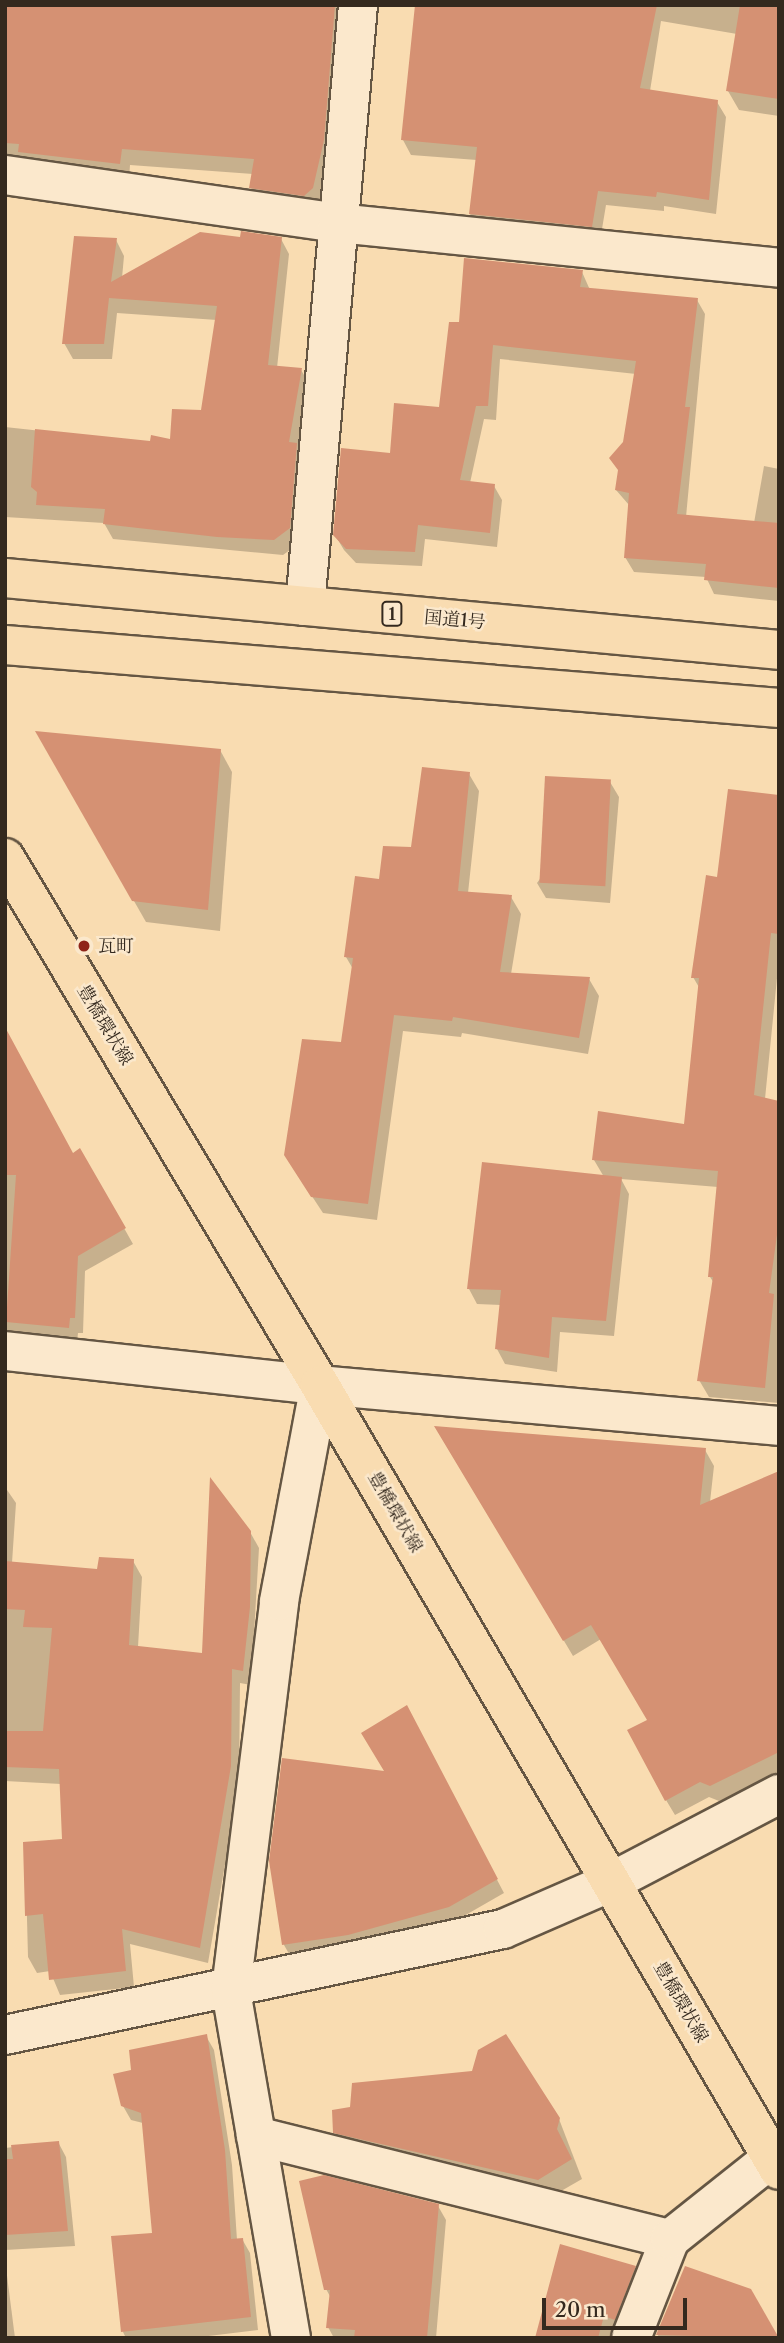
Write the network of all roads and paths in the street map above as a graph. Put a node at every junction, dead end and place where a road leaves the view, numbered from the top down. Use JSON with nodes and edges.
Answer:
{"nodes":[{"id":1,"x":358,"y":5,"type":"edge"},
{"id":2,"x":5,"y":175,"type":"edge"},
{"id":3,"x":338,"y":223,"type":"junction"},
{"id":4,"x":779,"y":268,"type":"edge"},
{"id":5,"x":5,"y":578,"type":"edge"},
{"id":6,"x":305,"y":606,"type":"junction"},
{"id":7,"x":5,"y":645,"type":"edge"},
{"id":8,"x":779,"y":650,"type":"edge"},
{"id":9,"x":779,"y":708,"type":"edge"},
{"id":10,"x":5,"y":858,"type":"edge"},
{"id":11,"x":5,"y":1351,"type":"edge"},
{"id":12,"x":320,"y":1385,"type":"junction"},
{"id":13,"x":779,"y":1426,"type":"edge"},
{"id":14,"x":779,"y":1794,"type":"edge"},
{"id":15,"x":611,"y":1882,"type":"junction"},
{"id":16,"x":231,"y":1989,"type":"junction"},
{"id":17,"x":5,"y":2035,"type":"edge"},
{"id":18,"x":256,"y":2136,"type":"junction"},
{"id":19,"x":775,"y":2164,"type":"edge"},
{"id":20,"x":670,"y":2239,"type":"junction"},
{"id":21,"x":291,"y":2338,"type":"edge"},
{"id":22,"x":631,"y":2338,"type":"edge"}],
"edges":[{"from":1,"to":3,"type":"street"},
{"from":2,"to":3,"type":"street"},
{"from":3,"to":4,"type":"street"},
{"from":3,"to":6,"type":"street"},
{"from":5,"to":6,"type":"main road","name":"国道1号","number":"1"},
{"from":6,"to":8,"type":"main road","name":"国道1号","number":"1"},
{"from":7,"to":9,"type":"main road"},
{"from":10,"to":12,"type":"main road","name":"豊橋環状線"},
{"from":11,"to":12,"type":"street"},
{"from":12,"to":13,"type":"street"},
{"from":12,"to":15,"type":"main road","name":"豊橋環状線"},
{"from":12,"to":16,"type":"street"},
{"from":14,"to":15,"type":"street"},
{"from":15,"to":16,"type":"street"},
{"from":15,"to":19,"type":"main road","name":"豊橋環状線"},
{"from":16,"to":17,"type":"street"},
{"from":16,"to":18,"type":"street"},
{"from":18,"to":20,"type":"street"},
{"from":18,"to":21,"type":"street"},
{"from":19,"to":20,"type":"street"},
{"from":20,"to":22,"type":"street"}]}
